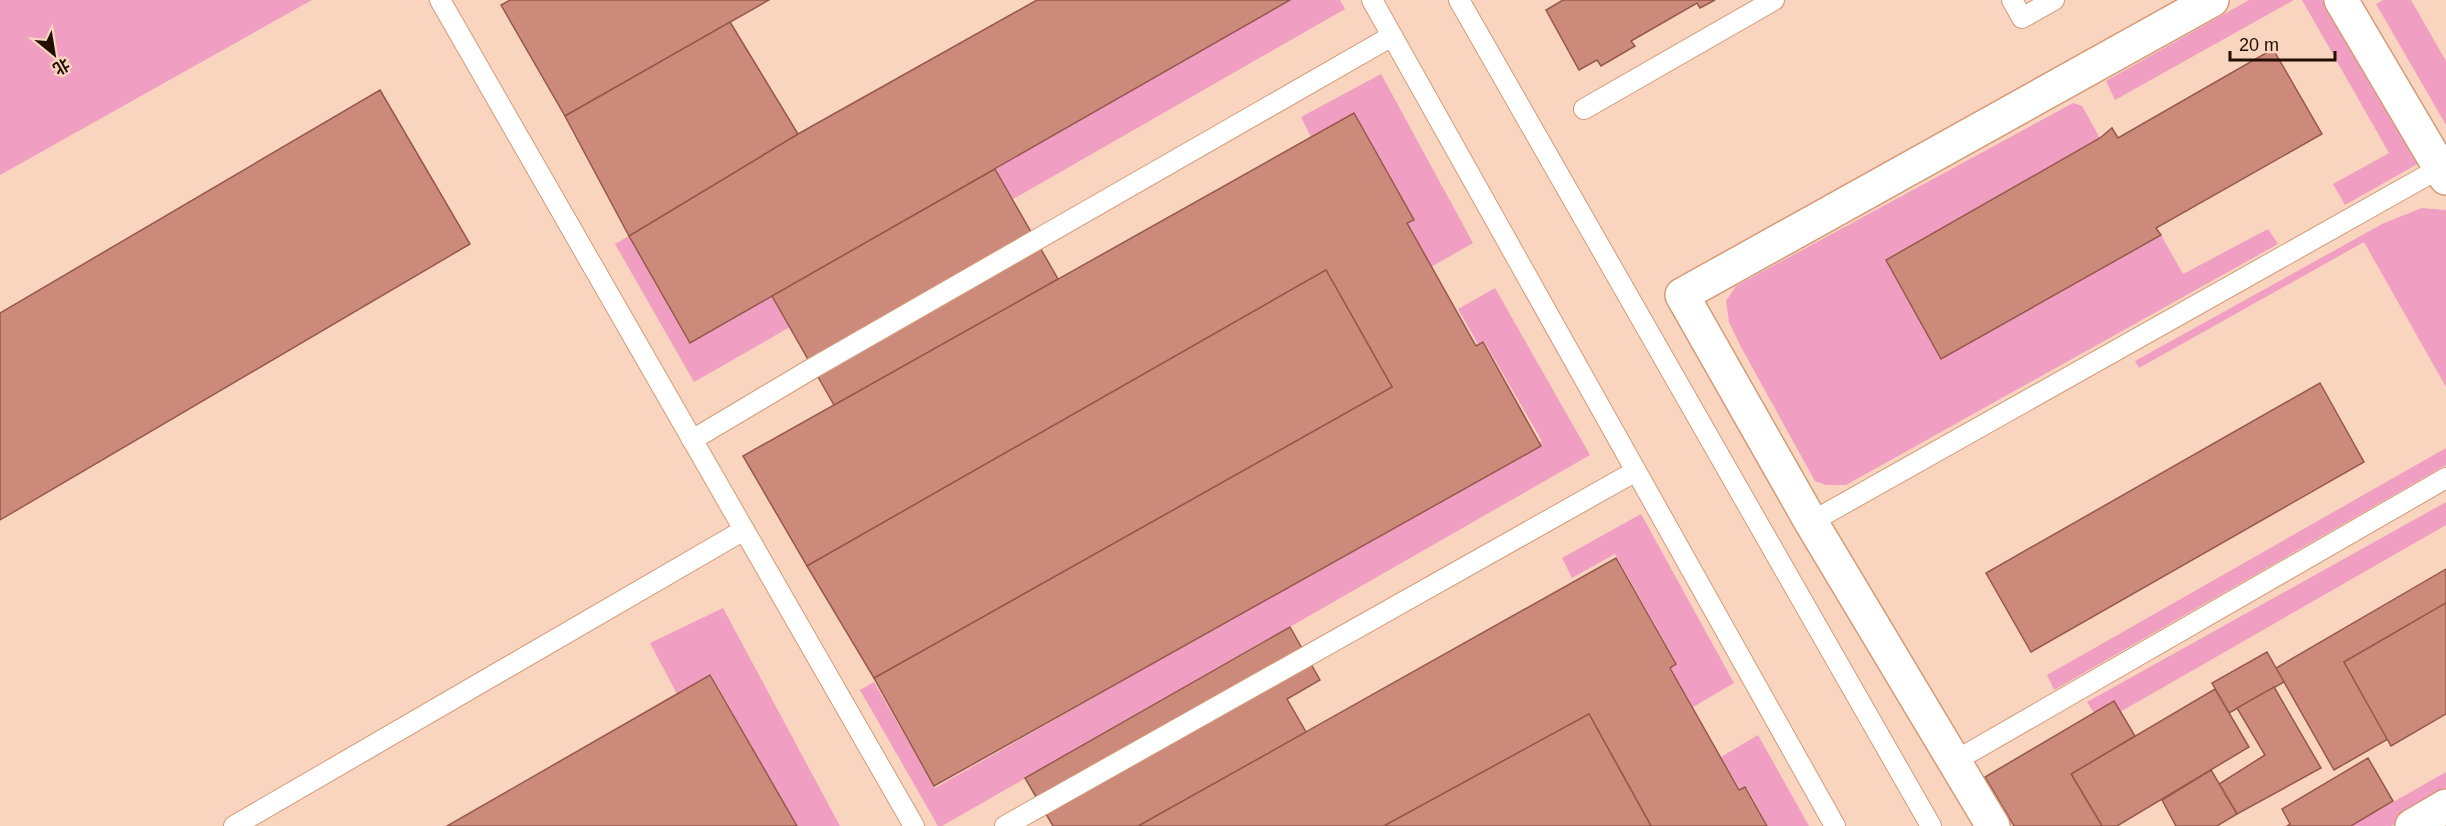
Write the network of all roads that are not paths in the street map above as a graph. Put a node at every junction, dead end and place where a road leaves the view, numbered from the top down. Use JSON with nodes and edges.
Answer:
{"nodes":[{"id":1,"x":440,"y":0,"type":"edge"},
{"id":2,"x":1372,"y":0,"type":"edge"},
{"id":3,"x":1459,"y":0,"type":"edge"},
{"id":4,"x":1774,"y":0,"type":"edge"},
{"id":5,"x":2012,"y":0,"type":"edge"},
{"id":6,"x":2054,"y":0,"type":"edge"},
{"id":7,"x":2212,"y":0,"type":"edge"},
{"id":8,"x":2341,"y":0,"type":"edge"},
{"id":9,"x":1392,"y":36,"type":"junction"},
{"id":10,"x":1584,"y":109,"type":"dead end"},
{"id":11,"x":2443,"y":173,"type":"edge"},
{"id":12,"x":692,"y":440,"type":"junction"},
{"id":13,"x":1636,"y":471,"type":"junction"},
{"id":14,"x":2446,"y":478,"type":"edge"},
{"id":15,"x":1811,"y":522,"type":"junction"},
{"id":16,"x":744,"y":530,"type":"junction"},
{"id":17,"x":1955,"y":761,"type":"junction"},
{"id":18,"x":2446,"y":806,"type":"edge"},
{"id":19,"x":234,"y":826,"type":"edge"},
{"id":20,"x":914,"y":826,"type":"edge"},
{"id":21,"x":1005,"y":826,"type":"edge"},
{"id":22,"x":1835,"y":826,"type":"edge"},
{"id":23,"x":1931,"y":826,"type":"edge"},
{"id":24,"x":1993,"y":826,"type":"edge"},
{"id":25,"x":2412,"y":826,"type":"edge"}],
"edges":[{"from":1,"to":12,"type":"lane"},
{"from":2,"to":9,"type":"lane"},
{"from":3,"to":23,"type":"lane"},
{"from":4,"to":10,"type":"lane"},
{"from":5,"to":6,"type":"lane"},
{"from":7,"to":15,"type":"street"},
{"from":8,"to":11,"type":"street"},
{"from":9,"to":12,"type":"lane"},
{"from":9,"to":13,"type":"lane"},
{"from":11,"to":15,"type":"lane"},
{"from":12,"to":16,"type":"lane"},
{"from":13,"to":21,"type":"lane"},
{"from":13,"to":22,"type":"lane"},
{"from":14,"to":17,"type":"lane"},
{"from":15,"to":17,"type":"street"},
{"from":16,"to":19,"type":"lane"},
{"from":16,"to":20,"type":"lane"},
{"from":17,"to":24,"type":"street"},
{"from":18,"to":25,"type":"street"}]}
